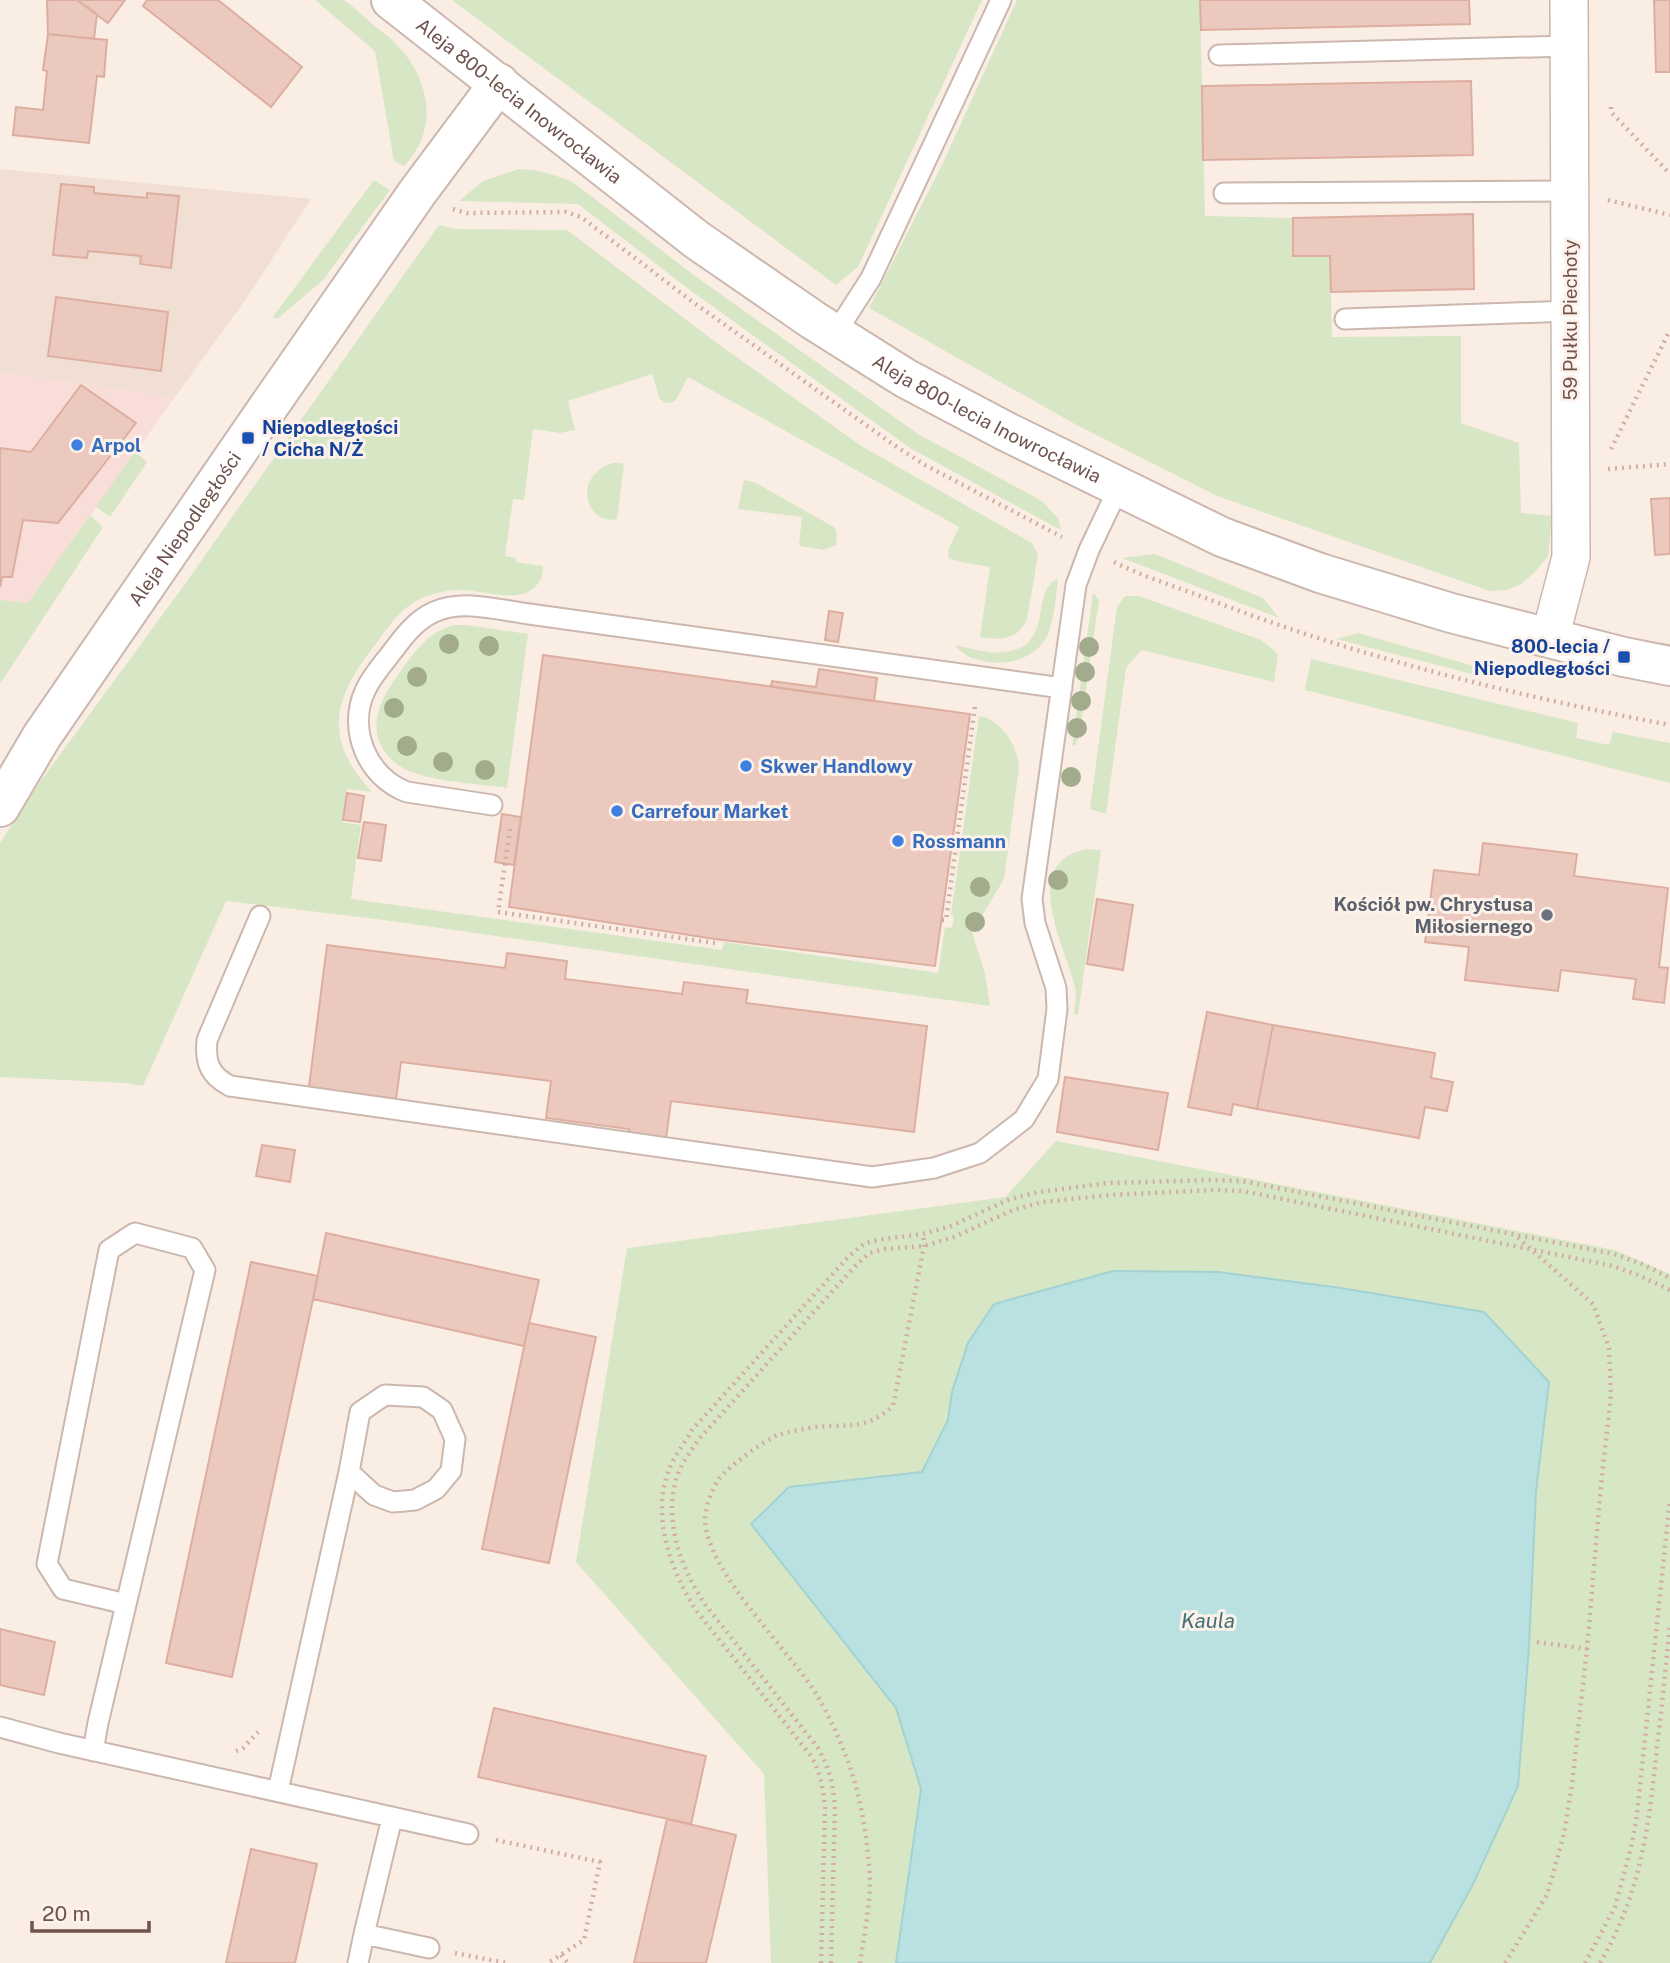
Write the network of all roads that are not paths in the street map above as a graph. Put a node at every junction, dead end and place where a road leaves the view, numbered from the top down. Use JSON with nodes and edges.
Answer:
{"nodes":[{"id":1,"x":391,"y":0,"type":"edge"},
{"id":2,"x":1001,"y":0,"type":"edge"},
{"id":3,"x":1569,"y":0,"type":"edge"},
{"id":4,"x":1569,"y":46,"type":"junction"},
{"id":5,"x":1219,"y":55,"type":"dead end"},
{"id":6,"x":499,"y":83,"type":"junction"},
{"id":7,"x":1570,"y":191,"type":"junction"},
{"id":8,"x":1224,"y":193,"type":"dead end"},
{"id":9,"x":1570,"y":311,"type":"junction"},
{"id":10,"x":1345,"y":319,"type":"dead end"},
{"id":11,"x":835,"y":334,"type":"junction"},
{"id":12,"x":1119,"y":487,"type":"junction"},
{"id":13,"x":1550,"y":638,"type":"junction"},
{"id":14,"x":1670,"y":666,"type":"edge"},
{"id":15,"x":1062,"y":688,"type":"junction"},
{"id":16,"x":492,"y":805,"type":"dead end"},
{"id":17,"x":0,"y":807,"type":"edge"},
{"id":18,"x":260,"y":916,"type":"dead end"},
{"id":19,"x":349,"y":1472,"type":"junction"},
{"id":20,"x":126,"y":1604,"type":"junction"},
{"id":21,"x":0,"y":1727,"type":"edge"},
{"id":22,"x":93,"y":1751,"type":"junction"},
{"id":23,"x":278,"y":1791,"type":"junction"},
{"id":24,"x":392,"y":1818,"type":"junction"},
{"id":25,"x":468,"y":1834,"type":"road end"},
{"id":26,"x":365,"y":1934,"type":"junction"},
{"id":27,"x":429,"y":1948,"type":"road end"},
{"id":28,"x":358,"y":1963,"type":"edge"}],
"edges":[{"from":1,"to":6,"type":"street","name":"Aleja 800-lecia Inowrocławia"},
{"from":2,"to":11,"type":"lane"},
{"from":3,"to":4,"type":"street","name":"59 Pułku Piechoty"},
{"from":4,"to":5,"type":"lane"},
{"from":4,"to":7,"type":"street","name":"59 Pułku Piechoty"},
{"from":6,"to":11,"type":"street","name":"Aleja 800-lecia Inowrocławia"},
{"from":6,"to":17,"type":"street","name":"Aleja Niepodległości"},
{"from":7,"to":8,"type":"lane"},
{"from":7,"to":9,"type":"street","name":"59 Pułku Piechoty"},
{"from":9,"to":10,"type":"lane"},
{"from":9,"to":13,"type":"street","name":"59 Pułku Piechoty"},
{"from":11,"to":12,"type":"street","name":"Aleja 800-lecia Inowrocławia"},
{"from":12,"to":13,"type":"street","name":"Aleja 800-lecia Inowrocławia"},
{"from":12,"to":15,"type":"lane"},
{"from":13,"to":14,"type":"street","name":"Aleja 800-lecia Inowrocławia"},
{"from":15,"to":16,"type":"lane"},
{"from":15,"to":18,"type":"lane"},
{"from":19,"to":19,"type":"lane"},
{"from":19,"to":23,"type":"lane"},
{"from":20,"to":20,"type":"lane"},
{"from":20,"to":22,"type":"lane"},
{"from":21,"to":22,"type":"lane"},
{"from":22,"to":23,"type":"lane"},
{"from":23,"to":24,"type":"lane"},
{"from":24,"to":25,"type":"lane"},
{"from":24,"to":26,"type":"lane"},
{"from":26,"to":27,"type":"lane"},
{"from":26,"to":28,"type":"lane"}]}
